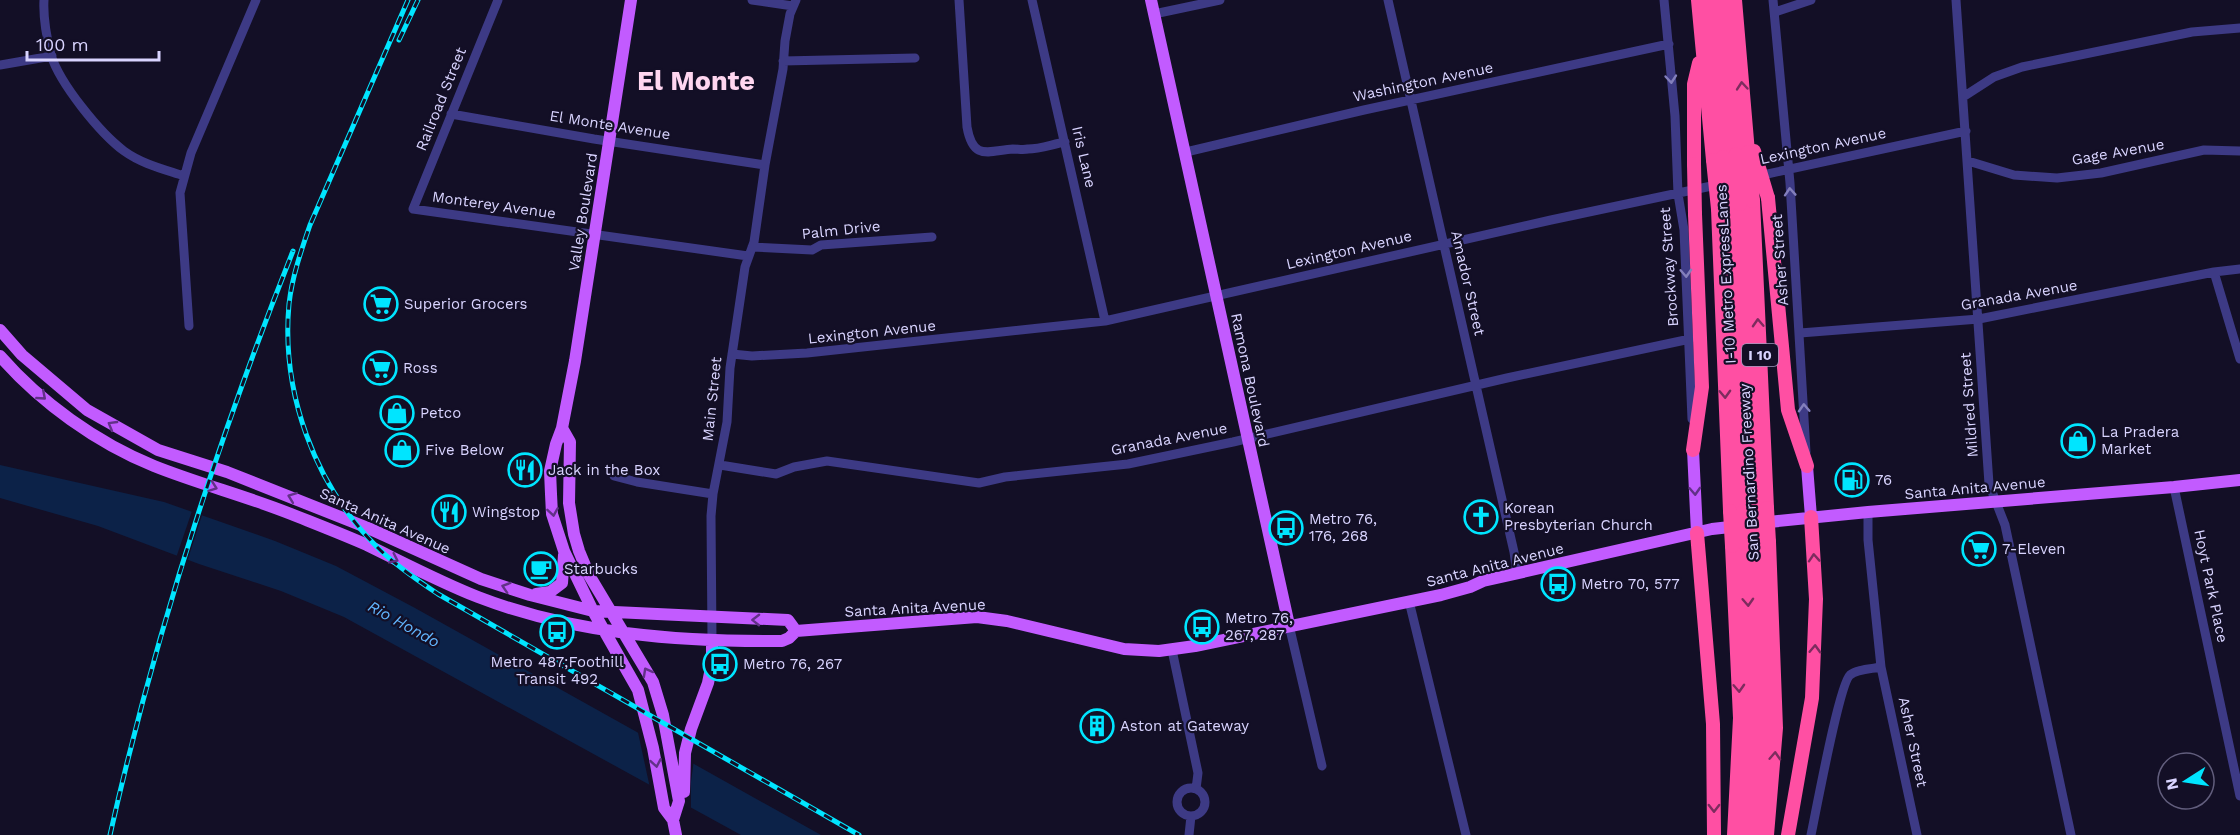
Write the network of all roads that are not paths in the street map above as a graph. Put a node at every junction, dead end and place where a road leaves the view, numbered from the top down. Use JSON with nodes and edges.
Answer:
{"nodes":[{"id":1,"x":44,"y":0,"type":"edge"},
{"id":2,"x":256,"y":0,"type":"edge"},
{"id":3,"x":498,"y":0,"type":"edge"},
{"id":4,"x":631,"y":0,"type":"edge"},
{"id":5,"x":752,"y":0,"type":"edge"},
{"id":6,"x":959,"y":0,"type":"edge"},
{"id":7,"x":1032,"y":0,"type":"edge"},
{"id":8,"x":1150,"y":0,"type":"edge"},
{"id":9,"x":1220,"y":0,"type":"edge"},
{"id":10,"x":1388,"y":0,"type":"edge"},
{"id":11,"x":1664,"y":0,"type":"edge"},
{"id":12,"x":1698,"y":0,"type":"edge"},
{"id":13,"x":1712,"y":0,"type":"edge"},
{"id":14,"x":1724,"y":0,"type":"edge"},
{"id":15,"x":1735,"y":0,"type":"edge"},
{"id":16,"x":1773,"y":0,"type":"edge"},
{"id":17,"x":1812,"y":0,"type":"edge"},
{"id":18,"x":1956,"y":0,"type":"edge"},
{"id":19,"x":794,"y":3,"type":"edge"},
{"id":20,"x":1774,"y":12,"type":"junction"},
{"id":21,"x":1154,"y":14,"type":"junction"},
{"id":22,"x":2240,"y":28,"type":"edge"},
{"id":23,"x":1668,"y":44,"type":"junction"},
{"id":24,"x":1702,"y":49,"type":"junction"},
{"id":25,"x":51,"y":56,"type":"junction"},
{"id":26,"x":915,"y":58,"type":"dead end"},
{"id":27,"x":783,"y":61,"type":"junction"},
{"id":28,"x":0,"y":65,"type":"edge"},
{"id":29,"x":1963,"y":97,"type":"junction"},
{"id":30,"x":1411,"y":99,"type":"junction"},
{"id":31,"x":451,"y":114,"type":"junction"},
{"id":32,"x":1965,"y":131,"type":"junction"},
{"id":33,"x":610,"y":141,"type":"junction"},
{"id":34,"x":1065,"y":142,"type":"junction"},
{"id":35,"x":2240,"y":151,"type":"edge"},
{"id":36,"x":1185,"y":152,"type":"junction"},
{"id":37,"x":1737,"y":153,"type":"junction"},
{"id":38,"x":1968,"y":161,"type":"junction"},
{"id":39,"x":765,"y":165,"type":"junction"},
{"id":40,"x":1788,"y":169,"type":"junction"},
{"id":41,"x":184,"y":176,"type":"junction"},
{"id":42,"x":1678,"y":194,"type":"junction"},
{"id":43,"x":1734,"y":205,"type":"junction"},
{"id":44,"x":413,"y":209,"type":"joint"},
{"id":45,"x":594,"y":235,"type":"junction"},
{"id":46,"x":932,"y":237,"type":"dead end"},
{"id":47,"x":1443,"y":244,"type":"junction"},
{"id":48,"x":750,"y":252,"type":"junction"},
{"id":49,"x":2240,"y":269,"type":"edge"},
{"id":50,"x":2214,"y":273,"type":"junction"},
{"id":51,"x":1217,"y":296,"type":"junction"},
{"id":52,"x":1978,"y":319,"type":"junction"},
{"id":53,"x":1105,"y":321,"type":"junction"},
{"id":54,"x":189,"y":326,"type":"dead end"},
{"id":55,"x":0,"y":330,"type":"edge"},
{"id":56,"x":1800,"y":333,"type":"junction"},
{"id":57,"x":1690,"y":339,"type":"junction"},
{"id":58,"x":732,"y":354,"type":"junction"},
{"id":59,"x":0,"y":356,"type":"edge"},
{"id":60,"x":2240,"y":359,"type":"edge"},
{"id":61,"x":1477,"y":385,"type":"junction"},
{"id":62,"x":561,"y":428,"type":"junction"},
{"id":63,"x":1247,"y":438,"type":"junction"},
{"id":64,"x":1693,"y":450,"type":"junction"},
{"id":65,"x":720,"y":465,"type":"junction"},
{"id":66,"x":1807,"y":466,"type":"junction"},
{"id":67,"x":614,"y":476,"type":"dead end"},
{"id":68,"x":2240,"y":480,"type":"edge"},
{"id":69,"x":2174,"y":487,"type":"junction"},
{"id":70,"x":713,"y":494,"type":"junction"},
{"id":71,"x":1997,"y":503,"type":"junction"},
{"id":72,"x":1749,"y":509,"type":"junction"},
{"id":73,"x":1868,"y":512,"type":"junction"},
{"id":74,"x":1811,"y":517,"type":"junction"},
{"id":75,"x":1697,"y":533,"type":"junction"},
{"id":76,"x":1751,"y":543,"type":"junction"},
{"id":77,"x":564,"y":551,"type":"junction"},
{"id":78,"x":1517,"y":574,"type":"junction"},
{"id":79,"x":481,"y":579,"type":"junction"},
{"id":80,"x":451,"y":586,"type":"junction"},
{"id":81,"x":531,"y":595,"type":"junction"},
{"id":82,"x":1409,"y":601,"type":"junction"},
{"id":83,"x":593,"y":611,"type":"junction"},
{"id":84,"x":612,"y":612,"type":"junction"},
{"id":85,"x":712,"y":618,"type":"junction"},
{"id":86,"x":1289,"y":626,"type":"junction"},
{"id":87,"x":604,"y":630,"type":"junction"},
{"id":88,"x":796,"y":631,"type":"junction"},
{"id":89,"x":625,"y":632,"type":"junction"},
{"id":90,"x":712,"y":640,"type":"junction"},
{"id":91,"x":1172,"y":650,"type":"junction"},
{"id":92,"x":1881,"y":667,"type":"junction"},
{"id":93,"x":1322,"y":766,"type":"dead end"},
{"id":94,"x":1196,"y":789,"type":"junction"},
{"id":95,"x":2240,"y":796,"type":"edge"},
{"id":96,"x":679,"y":801,"type":"junction"},
{"id":97,"x":1191,"y":816,"type":"junction"},
{"id":98,"x":673,"y":820,"type":"junction"},
{"id":99,"x":676,"y":835,"type":"edge"},
{"id":100,"x":1189,"y":835,"type":"edge"},
{"id":101,"x":1466,"y":835,"type":"edge"},
{"id":102,"x":1714,"y":835,"type":"edge"},
{"id":103,"x":1734,"y":835,"type":"edge"},
{"id":104,"x":1746,"y":835,"type":"edge"},
{"id":105,"x":1758,"y":835,"type":"edge"},
{"id":106,"x":1767,"y":835,"type":"edge"},
{"id":107,"x":1788,"y":835,"type":"edge"},
{"id":108,"x":1811,"y":835,"type":"edge"},
{"id":109,"x":1917,"y":835,"type":"edge"},
{"id":110,"x":2071,"y":835,"type":"edge"}],
"edges":[{"from":1,"to":25,"type":"street"},
{"from":2,"to":41,"type":"street"},
{"from":3,"to":31,"type":"street","name":"Railroad Street"},
{"from":4,"to":33,"type":"main road","name":"Valley Boulevard"},
{"from":5,"to":19,"type":"street"},
{"from":6,"to":34,"type":"street"},
{"from":7,"to":34,"type":"street","name":"Iris Lane"},
{"from":8,"to":21,"type":"main road","name":"Ramona Boulevard"},
{"from":9,"to":21,"type":"street"},
{"from":10,"to":30,"type":"street","name":"Amador Street"},
{"from":11,"to":23,"type":"street","name":"Brockway Street"},
{"from":12,"to":24,"type":"highway","name":"San Bernardino Freeway","number":"I 10"},
{"from":13,"to":37,"type":"highway"},
{"from":14,"to":37,"type":"highway"},
{"from":37,"to":15,"type":"highway","name":"San Bernardino Freeway","number":"I 10","one_way":true},
{"from":16,"to":20,"type":"street","name":"Asher Street"},
{"from":17,"to":20,"type":"street"},
{"from":18,"to":29,"type":"street","name":"Mildred Street"},
{"from":19,"to":27,"type":"street","name":"Main Street"},
{"from":20,"to":40,"type":"street","name":"Asher Street"},
{"from":21,"to":36,"type":"main road","name":"Ramona Boulevard"},
{"from":22,"to":29,"type":"street"},
{"from":23,"to":30,"type":"street","name":"Washington Avenue"},
{"from":23,"to":42,"type":"street","name":"Brockway Street","one_way":true},
{"from":24,"to":37,"type":"highway","name":"San Bernardino Freeway","number":"I 10"},
{"from":24,"to":64,"type":"highway","bridge":true},
{"from":25,"to":28,"type":"street"},
{"from":25,"to":41,"type":"street"},
{"from":26,"to":27,"type":"street"},
{"from":27,"to":39,"type":"street","name":"Main Street"},
{"from":29,"to":32,"type":"street","name":"Mildred Street"},
{"from":30,"to":36,"type":"street","name":"Washington Avenue"},
{"from":30,"to":47,"type":"street","name":"Amador Street"},
{"from":31,"to":33,"type":"street","name":"El Monte Avenue"},
{"from":31,"to":44,"type":"street","name":"Railroad Street"},
{"from":32,"to":38,"type":"street","name":"Mildred Street"},
{"from":32,"to":40,"type":"street","name":"Lexington Avenue"},
{"from":33,"to":39,"type":"street","name":"El Monte Avenue"},
{"from":33,"to":45,"type":"main road","name":"Valley Boulevard"},
{"from":34,"to":53,"type":"street","name":"Iris Lane"},
{"from":35,"to":38,"type":"street","name":"Gage Avenue"},
{"from":36,"to":51,"type":"main road","name":"Ramona Boulevard"},
{"from":37,"to":43,"type":"highway","name":"San Bernardino Freeway","number":"I 10","bridge":true},
{"from":37,"to":43,"type":"highway","name":"San Bernardino Freeway","number":"I 10","bridge":true},
{"from":37,"to":66,"type":"highway","bridge":true},
{"from":38,"to":52,"type":"street","name":"Mildred Street"},
{"from":39,"to":48,"type":"street","name":"Main Street"},
{"from":40,"to":42,"type":"street","name":"Lexington Avenue"},
{"from":56,"to":40,"type":"street","name":"Asher Street","one_way":true},
{"from":41,"to":54,"type":"street"},
{"from":42,"to":47,"type":"street","name":"Lexington Avenue"},
{"from":42,"to":57,"type":"street","name":"Brockway Street","one_way":true},
{"from":72,"to":43,"type":"highway","name":"San Bernardino Freeway","number":"I 10","one_way":true},
{"from":43,"to":72,"type":"highway","name":"San Bernardino Freeway","number":"I 10","one_way":true},
{"from":44,"to":45,"type":"street","name":"Monterey Avenue"},
{"from":45,"to":48,"type":"street","name":"Monterey Avenue"},
{"from":45,"to":62,"type":"main road","name":"Valley Boulevard"},
{"from":46,"to":48,"type":"street","name":"Palm Drive"},
{"from":47,"to":51,"type":"street","name":"Lexington Avenue"},
{"from":47,"to":61,"type":"street","name":"Amador Street"},
{"from":48,"to":58,"type":"street","name":"Main Street"},
{"from":49,"to":50,"type":"street","name":"Granada Avenue"},
{"from":50,"to":52,"type":"street","name":"Granada Avenue"},
{"from":50,"to":60,"type":"street"},
{"from":51,"to":53,"type":"street","name":"Lexington Avenue"},
{"from":51,"to":63,"type":"main road","name":"Ramona Boulevard"},
{"from":52,"to":56,"type":"street","name":"Granada Avenue"},
{"from":52,"to":71,"type":"street","name":"Mildred Street"},
{"from":53,"to":58,"type":"street","name":"Lexington Avenue"},
{"from":79,"to":55,"type":"main road","name":"Santa Anita Avenue","one_way":true},
{"from":66,"to":56,"type":"street","name":"Asher Street","one_way":true},
{"from":57,"to":61,"type":"street","name":"Granada Avenue"},
{"from":57,"to":64,"type":"street","name":"Brockway Street"},
{"from":58,"to":65,"type":"street","name":"Main Street"},
{"from":59,"to":80,"type":"main road","name":"Santa Anita Avenue","one_way":true},
{"from":61,"to":63,"type":"street","name":"Granada Avenue"},
{"from":61,"to":78,"type":"street","name":"Amador Street"},
{"from":62,"to":77,"type":"main road","name":"Valley Boulevard","one_way":true},
{"from":62,"to":84,"type":"main road","name":"Valley Boulevard"},
{"from":63,"to":65,"type":"street","name":"Granada Avenue"},
{"from":63,"to":86,"type":"main road","name":"Ramona Boulevard"},
{"from":64,"to":75,"type":"main road","name":"Brockway Street","one_way":true},
{"from":65,"to":70,"type":"street","name":"Main Street"},
{"from":66,"to":74,"type":"main road","name":"Asher Street"},
{"from":67,"to":70,"type":"street"},
{"from":68,"to":69,"type":"main road","name":"Santa Anita Avenue"},
{"from":69,"to":71,"type":"main road","name":"Santa Anita Avenue"},
{"from":69,"to":95,"type":"street","name":"Hoyt Park Place"},
{"from":70,"to":85,"type":"street","name":"Main Street"},
{"from":71,"to":73,"type":"main road","name":"Santa Anita Avenue"},
{"from":71,"to":110,"type":"street","name":"Mildred Street"},
{"from":72,"to":76,"type":"highway","name":"San Bernardino Freeway","number":"I 10","bridge":true},
{"from":72,"to":76,"type":"highway","name":"San Bernardino Freeway","number":"I 10","bridge":true},
{"from":73,"to":74,"type":"main road","name":"Santa Anita Avenue"},
{"from":73,"to":92,"type":"street","name":"Asher Street"},
{"from":74,"to":75,"type":"main road","name":"Santa Anita Avenue"},
{"from":107,"to":74,"type":"highway","one_way":true},
{"from":75,"to":78,"type":"main road","name":"Santa Anita Avenue"},
{"from":75,"to":102,"type":"highway","one_way":true},
{"from":76,"to":103,"type":"highway","name":"San Bernardino Freeway","number":"I 10","one_way":true},
{"from":76,"to":104,"type":"highway","one_way":true},
{"from":76,"to":105,"type":"highway"},
{"from":106,"to":76,"type":"highway","name":"San Bernardino Freeway","number":"I 10","one_way":true},
{"from":77,"to":81,"type":"main road"},
{"from":77,"to":83,"type":"main road","name":"Valley Boulevard"},
{"from":78,"to":82,"type":"main road","name":"Santa Anita Avenue"},
{"from":79,"to":80,"type":"main road"},
{"from":81,"to":79,"type":"main road","name":"Santa Anita Avenue","one_way":true},
{"from":80,"to":87,"type":"main road","name":"Santa Anita Avenue"},
{"from":81,"to":83,"type":"main road","name":"Santa Anita Avenue"},
{"from":82,"to":86,"type":"main road","name":"Santa Anita Avenue"},
{"from":82,"to":101,"type":"street"},
{"from":83,"to":84,"type":"main road","name":"Santa Anita Avenue"},
{"from":83,"to":87,"type":"main road","name":"Valley Boulevard"},
{"from":84,"to":85,"type":"main road","name":"Santa Anita Avenue"},
{"from":84,"to":89,"type":"main road","name":"Valley Boulevard"},
{"from":88,"to":85,"type":"main road","name":"Santa Anita Avenue","one_way":true},
{"from":85,"to":90,"type":"street","name":"Main Street"},
{"from":86,"to":91,"type":"main road","name":"Santa Anita Avenue"},
{"from":86,"to":93,"type":"street","name":"Ramona Boulevard"},
{"from":87,"to":89,"type":"main road","name":"Santa Anita Avenue"},
{"from":87,"to":98,"type":"main road","name":"Valley Boulevard","one_way":true},
{"from":88,"to":90,"type":"main road","name":"Santa Anita Avenue"},
{"from":88,"to":91,"type":"main road","name":"Santa Anita Avenue"},
{"from":89,"to":90,"type":"main road","name":"Santa Anita Avenue"},
{"from":96,"to":89,"type":"main road","name":"Valley Boulevard","one_way":true},
{"from":90,"to":96,"type":"main road","name":"Main Street"},
{"from":91,"to":94,"type":"street"},
{"from":92,"to":108,"type":"street"},
{"from":92,"to":109,"type":"street","name":"Asher Street"},
{"from":94,"to":97,"type":"street"},
{"from":94,"to":97,"type":"street"},
{"from":96,"to":98,"type":"main road","name":"Valley Boulevard"},
{"from":97,"to":100,"type":"street"},
{"from":98,"to":99,"type":"main road","name":"Valley Boulevard"}]}
